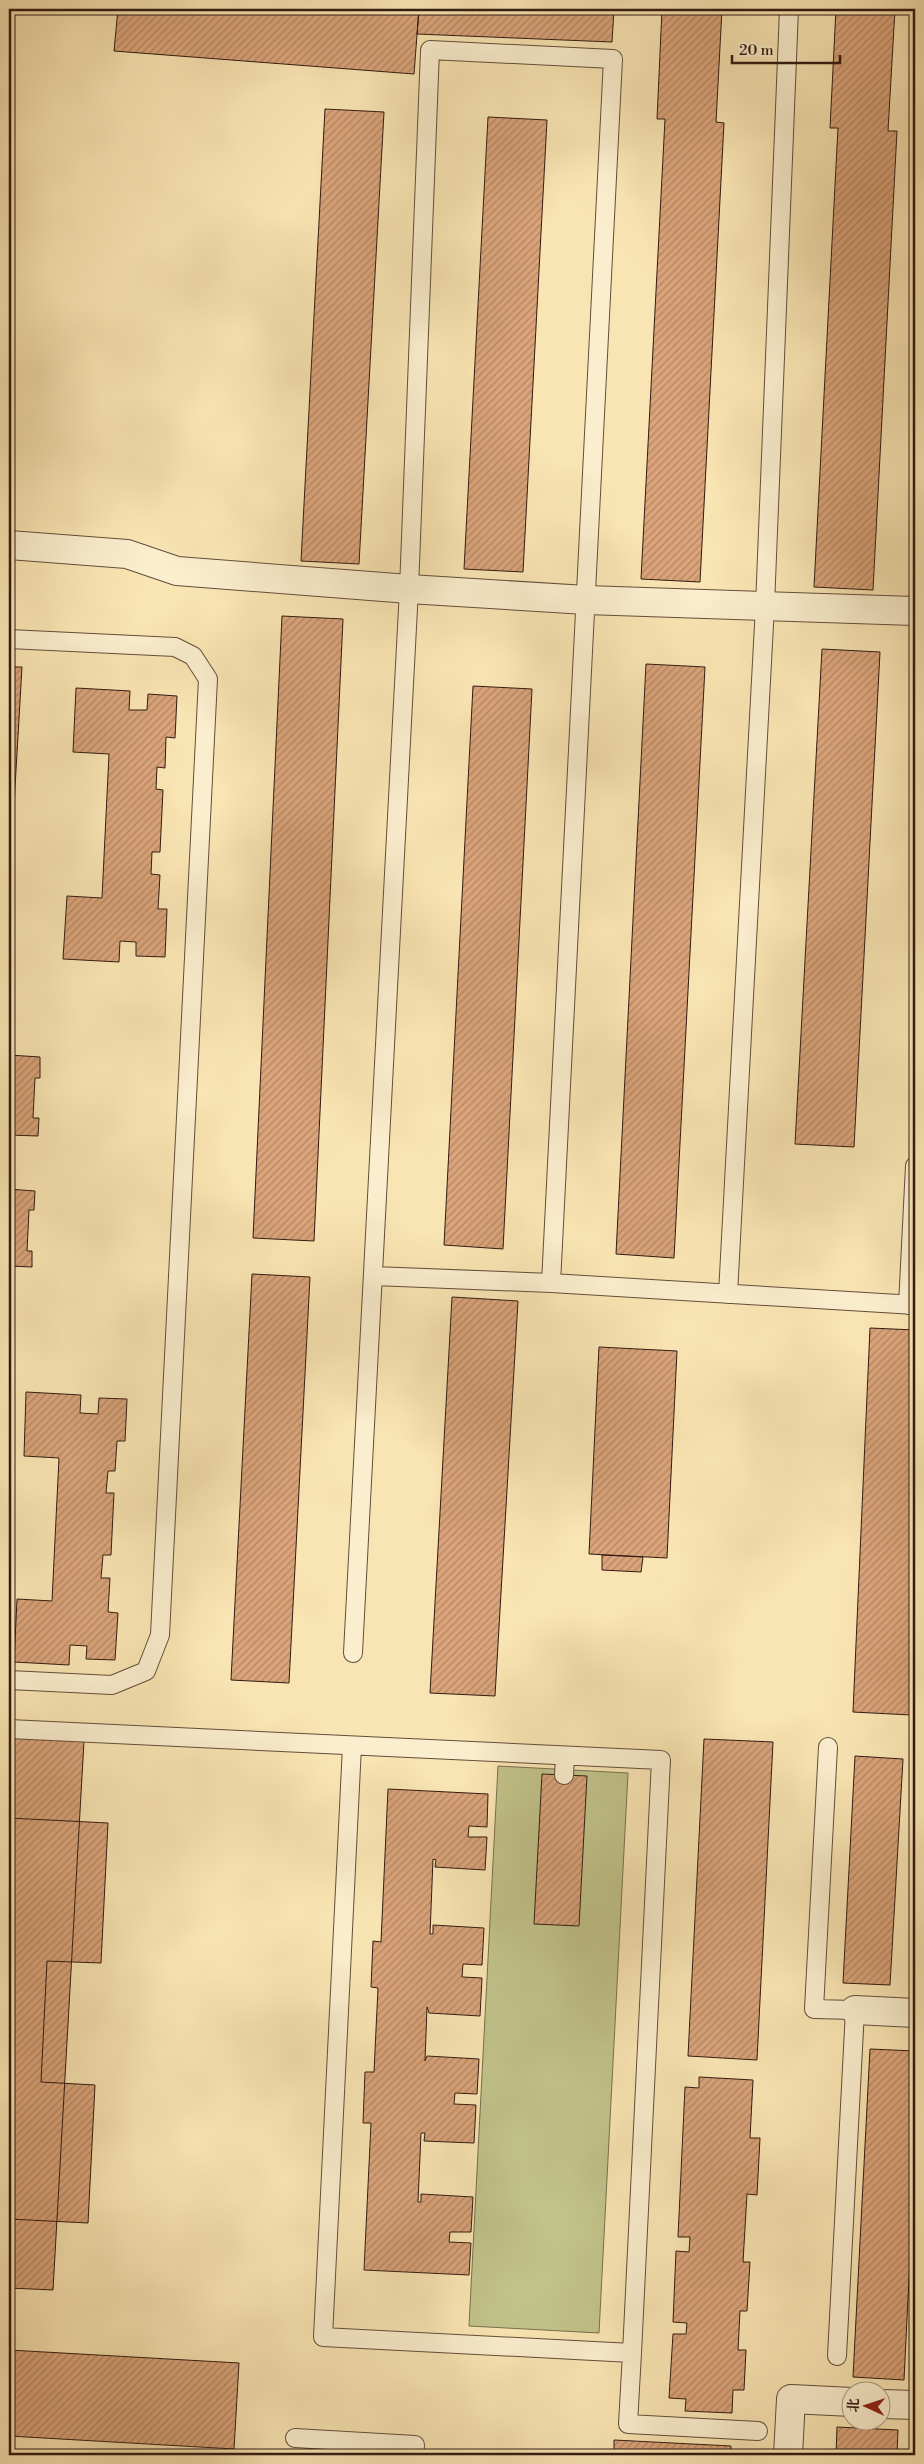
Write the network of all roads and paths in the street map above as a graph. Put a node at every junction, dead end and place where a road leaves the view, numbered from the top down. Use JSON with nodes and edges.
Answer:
{"nodes":[{"id":1,"x":789,"y":9,"type":"edge"},
{"id":2,"x":9,"y":545,"type":"edge"},
{"id":3,"x":409,"y":588,"type":"junction"},
{"id":4,"x":586,"y":600,"type":"junction"},
{"id":5,"x":765,"y":606,"type":"junction"},
{"id":6,"x":915,"y":611,"type":"edge"},
{"id":7,"x":9,"y":639,"type":"edge"},
{"id":8,"x":915,"y":1166,"type":"edge"},
{"id":9,"x":374,"y":1276,"type":"junction"},
{"id":10,"x":551,"y":1283,"type":"junction"},
{"id":11,"x":728,"y":1294,"type":"junction"},
{"id":12,"x":912,"y":1305,"type":"edge"},
{"id":13,"x":353,"y":1654,"type":"dead end"},
{"id":14,"x":9,"y":1680,"type":"edge"},
{"id":15,"x":9,"y":1730,"type":"edge"},
{"id":16,"x":352,"y":1746,"type":"junction"},
{"id":17,"x":828,"y":1747,"type":"dead end"},
{"id":18,"x":566,"y":1756,"type":"junction"},
{"id":19,"x":564,"y":1775,"type":"dead end"},
{"id":20,"x":855,"y":2010,"type":"junction"},
{"id":21,"x":915,"y":2013,"type":"edge"},
{"id":22,"x":632,"y":2353,"type":"junction"},
{"id":23,"x":837,"y":2356,"type":"dead end"},
{"id":24,"x":842,"y":2402,"type":"edge"},
{"id":25,"x":892,"y":2404,"type":"edge"},
{"id":26,"x":915,"y":2405,"type":"edge"},
{"id":27,"x":758,"y":2430,"type":"dead end"},
{"id":28,"x":295,"y":2438,"type":"dead end"},
{"id":29,"x":414,"y":2455,"type":"edge"},
{"id":30,"x":788,"y":2455,"type":"edge"}],
"edges":[{"from":1,"to":5,"type":"lane"},
{"from":2,"to":3,"type":"street"},
{"from":3,"to":4,"type":"street"},
{"from":3,"to":4,"type":"lane"},
{"from":3,"to":9,"type":"lane"},
{"from":4,"to":5,"type":"street"},
{"from":4,"to":10,"type":"lane"},
{"from":5,"to":6,"type":"street"},
{"from":5,"to":11,"type":"lane"},
{"from":7,"to":14,"type":"lane"},
{"from":8,"to":12,"type":"lane"},
{"from":9,"to":10,"type":"lane"},
{"from":9,"to":13,"type":"lane"},
{"from":10,"to":11,"type":"lane"},
{"from":11,"to":12,"type":"lane"},
{"from":15,"to":16,"type":"lane"},
{"from":16,"to":18,"type":"lane"},
{"from":16,"to":22,"type":"lane"},
{"from":17,"to":20,"type":"lane"},
{"from":18,"to":19,"type":"lane"},
{"from":18,"to":22,"type":"lane"},
{"from":20,"to":21,"type":"street"},
{"from":20,"to":23,"type":"lane"},
{"from":22,"to":27,"type":"lane"},
{"from":24,"to":30,"type":"street"},
{"from":25,"to":26,"type":"street"},
{"from":28,"to":29,"type":"lane"}]}
